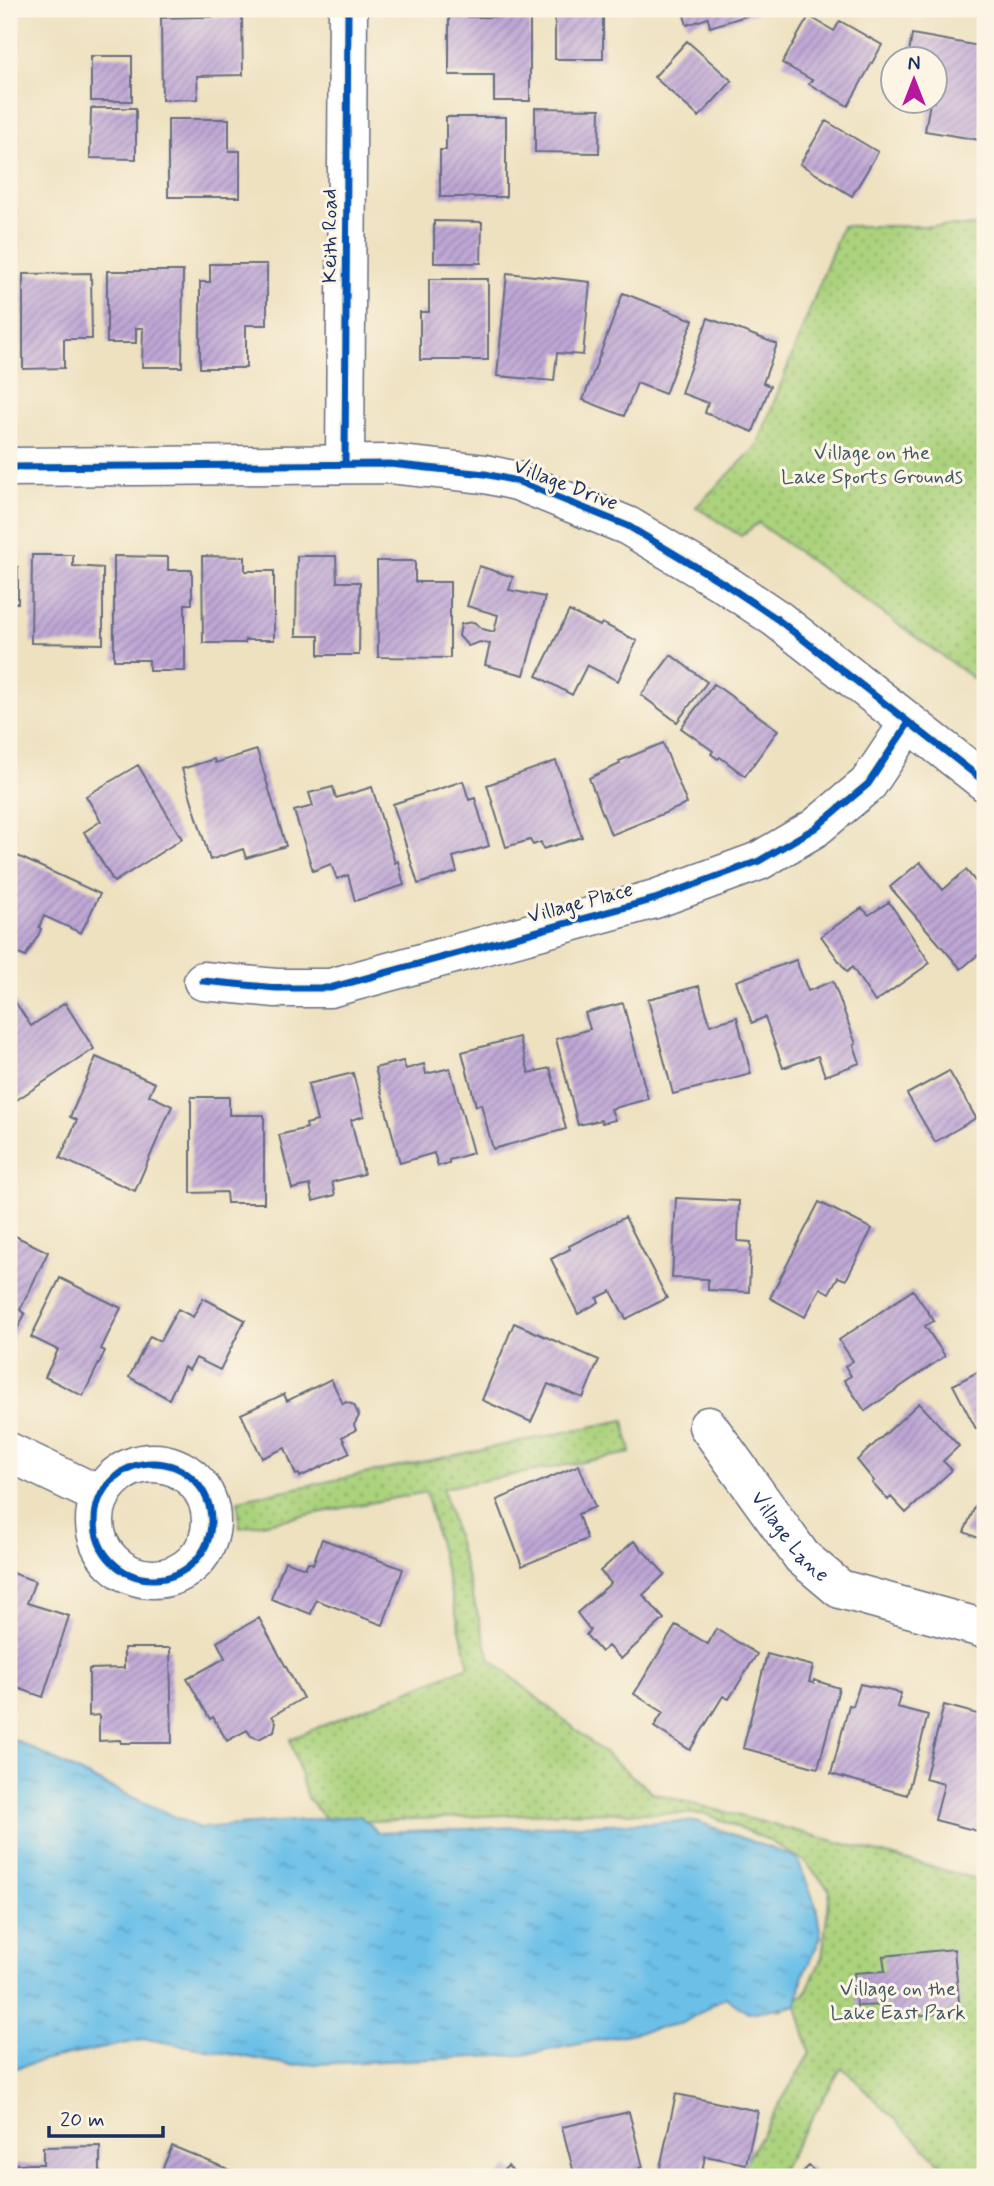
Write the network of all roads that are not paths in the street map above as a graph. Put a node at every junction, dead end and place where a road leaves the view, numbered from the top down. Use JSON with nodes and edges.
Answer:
{"nodes":[{"id":1,"x":348,"y":9,"type":"edge"},
{"id":2,"x":345,"y":464,"type":"junction"},
{"id":3,"x":9,"y":467,"type":"edge"},
{"id":4,"x":908,"y":724,"type":"junction"},
{"id":5,"x":985,"y":782,"type":"edge"},
{"id":6,"x":203,"y":981,"type":"dead end"},
{"id":7,"x":708,"y":1426,"type":"dead end"},
{"id":8,"x":9,"y":1452,"type":"edge"},
{"id":9,"x":101,"y":1496,"type":"dead end"},
{"id":10,"x":985,"y":1629,"type":"edge"}],
"edges":[{"from":1,"to":2,"type":"street","name":"Keith Road"},
{"from":2,"to":3,"type":"street","name":"Village Drive"},
{"from":2,"to":4,"type":"street","name":"Village Drive"},
{"from":4,"to":5,"type":"street","name":"Village Drive"},
{"from":4,"to":6,"type":"street","name":"Village Place"},
{"from":7,"to":10,"type":"street","name":"Village Lane"},
{"from":8,"to":9,"type":"street"}]}
